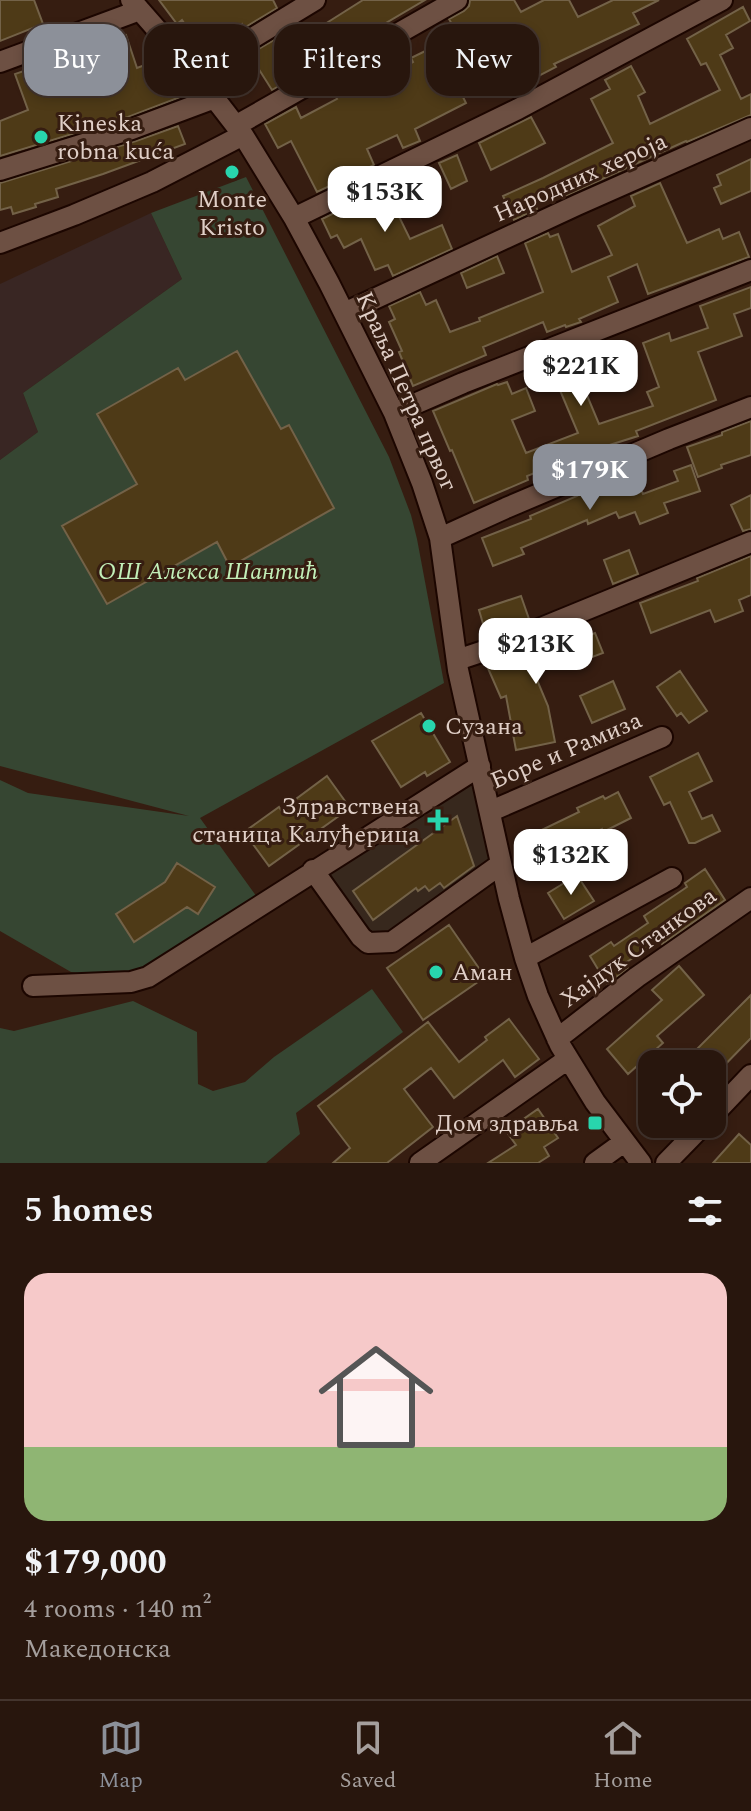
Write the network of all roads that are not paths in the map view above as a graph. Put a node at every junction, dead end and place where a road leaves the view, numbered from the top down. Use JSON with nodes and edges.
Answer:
{"nodes":[{"id":1,"x":315,"y":0,"type":"edge"},
{"id":2,"x":457,"y":0,"type":"edge"},
{"id":3,"x":722,"y":0,"type":"edge"},
{"id":4,"x":135,"y":3,"type":"edge"},
{"id":5,"x":153,"y":24,"type":"edge"},
{"id":6,"x":258,"y":35,"type":"edge"},
{"id":7,"x":0,"y":62,"type":"edge"},
{"id":8,"x":215,"y":98,"type":"joint"},
{"id":9,"x":751,"y":128,"type":"edge"},
{"id":10,"x":240,"y":130,"type":"junction"},
{"id":11,"x":0,"y":170,"type":"edge"},
{"id":12,"x":294,"y":218,"type":"junction"},
{"id":13,"x":0,"y":243,"type":"edge"},
{"id":14,"x":751,"y":270,"type":"edge"},
{"id":15,"x":344,"y":313,"type":"junction"},
{"id":16,"x":751,"y":407,"type":"edge"},
{"id":17,"x":394,"y":413,"type":"junction"},
{"id":18,"x":440,"y":538,"type":"junction"},
{"id":19,"x":751,"y":542,"type":"edge"},
{"id":20,"x":457,"y":660,"type":"junction"},
{"id":21,"x":662,"y":737,"type":"dead end"},
{"id":22,"x":480,"y":766,"type":"junction"},
{"id":23,"x":491,"y":811,"type":"junction"},
{"id":24,"x":501,"y":864,"type":"junction"},
{"id":25,"x":313,"y":870,"type":"junction"},
{"id":26,"x":672,"y":878,"type":"dead end"},
{"id":27,"x":751,"y":898,"type":"edge"},
{"id":28,"x":525,"y":958,"type":"junction"},
{"id":29,"x":33,"y":986,"type":"dead end"},
{"id":30,"x":557,"y":1039,"type":"junction"},
{"id":31,"x":568,"y":1059,"type":"junction"},
{"id":32,"x":751,"y":1075,"type":"edge"},
{"id":33,"x":726,"y":1101,"type":"edge"},
{"id":34,"x":690,"y":1138,"type":"edge"},
{"id":35,"x":624,"y":1142,"type":"junction"},
{"id":36,"x":420,"y":1163,"type":"edge"},
{"id":37,"x":595,"y":1163,"type":"edge"},
{"id":38,"x":641,"y":1163,"type":"edge"},
{"id":39,"x":666,"y":1163,"type":"edge"}],
"edges":[{"from":1,"to":6,"type":"street"},
{"from":2,"to":10,"type":"street"},
{"from":3,"to":12,"type":"street"},
{"from":4,"to":5,"type":"street","name":"Краља Петра првог"},
{"from":4,"to":7,"type":"street"},
{"from":8,"to":10,"type":"street","name":"Краља Петра првог"},
{"from":8,"to":11,"type":"street"},
{"from":9,"to":15,"type":"street","name":"Народних хероја"},
{"from":10,"to":12,"type":"street","name":"Краља Петра првог"},
{"from":10,"to":13,"type":"street"},
{"from":12,"to":15,"type":"street","name":"Краља Петра првог"},
{"from":14,"to":17,"type":"street"},
{"from":15,"to":17,"type":"street","name":"Краља Петра првог"},
{"from":16,"to":18,"type":"street"},
{"from":17,"to":18,"type":"street","name":"Краља Петра првог"},
{"from":18,"to":20,"type":"street","name":"Краља Петра првог"},
{"from":19,"to":20,"type":"street"},
{"from":20,"to":22,"type":"street","name":"Краља Петра првог"},
{"from":21,"to":23,"type":"street","name":"Боре и Рамиза"},
{"from":22,"to":23,"type":"street","name":"Краља Петра првог"},
{"from":22,"to":25,"type":"street"},
{"from":23,"to":24,"type":"street","name":"Краља Петра првог"},
{"from":24,"to":25,"type":"street"},
{"from":24,"to":28,"type":"street","name":"Краља Петра првог"},
{"from":25,"to":29,"type":"street"},
{"from":26,"to":28,"type":"street"},
{"from":27,"to":30,"type":"street","name":"Хајдук Станкова"},
{"from":28,"to":30,"type":"street","name":"Краља Петра првог"},
{"from":30,"to":31,"type":"street","name":"Краља Петра првог"},
{"from":31,"to":35,"type":"street","name":"Краља Петра првог"},
{"from":31,"to":36,"type":"street"},
{"from":32,"to":33,"type":"street"},
{"from":34,"to":39,"type":"street"},
{"from":35,"to":37,"type":"street"},
{"from":35,"to":38,"type":"street","name":"Краља Петра првог"}]}
